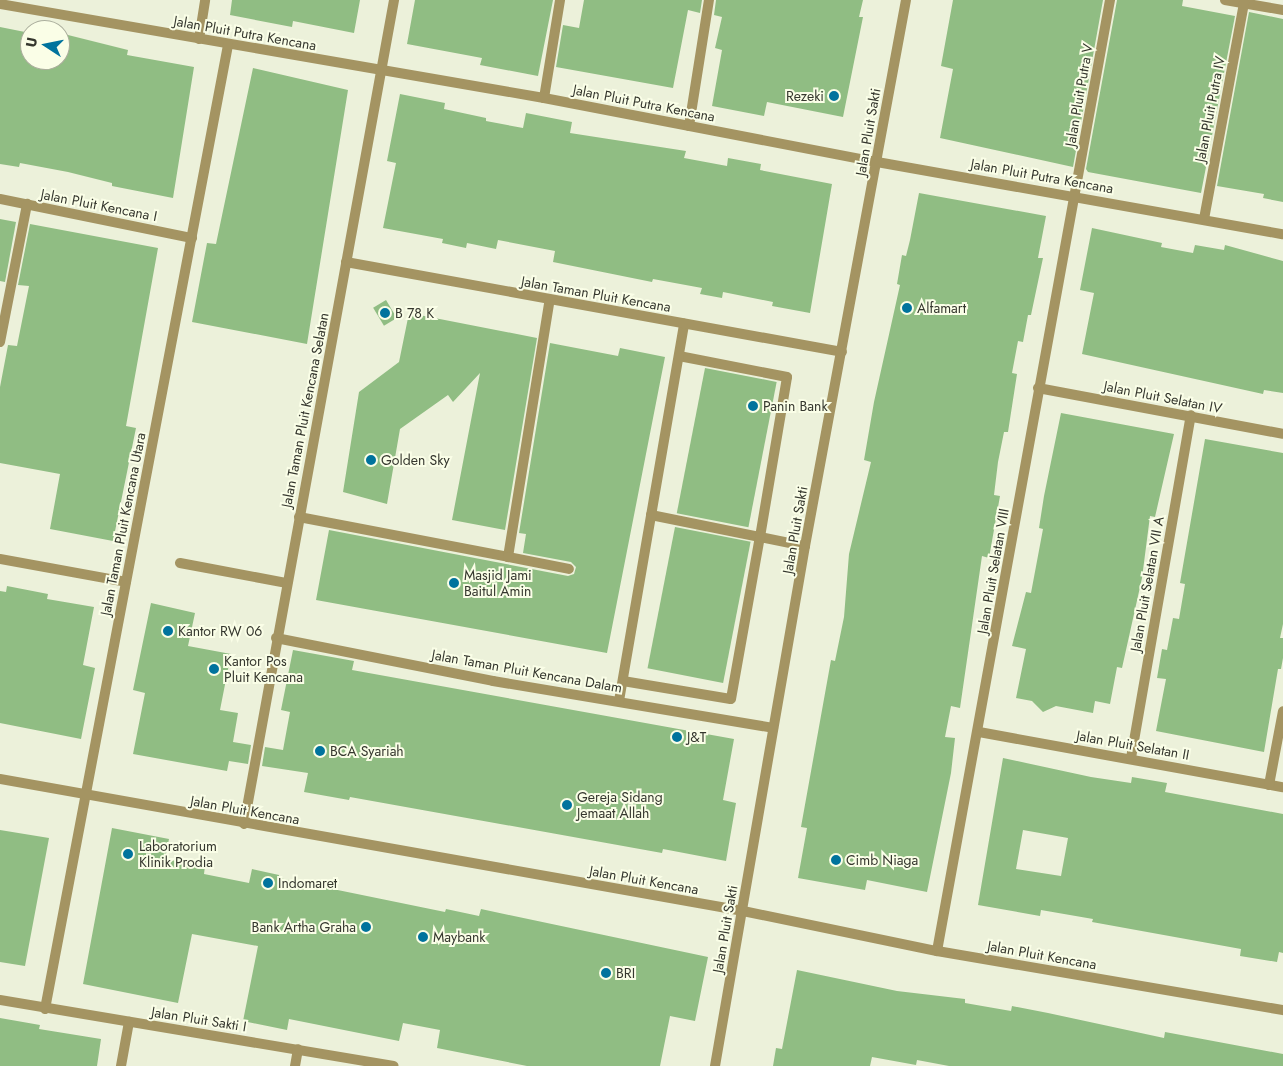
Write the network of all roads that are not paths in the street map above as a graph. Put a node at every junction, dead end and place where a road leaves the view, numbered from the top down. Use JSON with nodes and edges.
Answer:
{"nodes":[{"id":1,"x":205,"y":0,"type":"edge"},
{"id":2,"x":394,"y":0,"type":"edge"},
{"id":3,"x":560,"y":0,"type":"edge"},
{"id":4,"x":709,"y":0,"type":"edge"},
{"id":5,"x":906,"y":0,"type":"edge"},
{"id":6,"x":1110,"y":0,"type":"edge"},
{"id":7,"x":1225,"y":0,"type":"edge"},
{"id":8,"x":13,"y":3,"type":"edge"},
{"id":9,"x":0,"y":4,"type":"edge"},
{"id":10,"x":1244,"y":4,"type":"junction"},
{"id":11,"x":1283,"y":10,"type":"edge"},
{"id":12,"x":199,"y":39,"type":"junction"},
{"id":13,"x":228,"y":45,"type":"junction"},
{"id":14,"x":381,"y":69,"type":"junction"},
{"id":15,"x":544,"y":98,"type":"junction"},
{"id":16,"x":689,"y":126,"type":"junction"},
{"id":17,"x":877,"y":162,"type":"junction"},
{"id":18,"x":1074,"y":195,"type":"junction"},
{"id":19,"x":0,"y":199,"type":"edge"},
{"id":20,"x":27,"y":204,"type":"junction"},
{"id":21,"x":1204,"y":219,"type":"junction"},
{"id":22,"x":1283,"y":234,"type":"edge"},
{"id":23,"x":192,"y":238,"type":"junction"},
{"id":24,"x":346,"y":262,"type":"junction"},
{"id":25,"x":550,"y":299,"type":"junction"},
{"id":26,"x":684,"y":324,"type":"junction"},
{"id":27,"x":0,"y":342,"type":"edge"},
{"id":28,"x":842,"y":352,"type":"junction"},
{"id":29,"x":679,"y":356,"type":"junction"},
{"id":30,"x":1038,"y":388,"type":"junction"},
{"id":31,"x":1191,"y":415,"type":"junction"},
{"id":32,"x":1283,"y":434,"type":"edge"},
{"id":33,"x":651,"y":515,"type":"junction"},
{"id":34,"x":299,"y":517,"type":"junction"},
{"id":35,"x":760,"y":537,"type":"junction"},
{"id":36,"x":805,"y":546,"type":"junction"},
{"id":37,"x":508,"y":557,"type":"junction"},
{"id":38,"x":0,"y":559,"type":"edge"},
{"id":39,"x":180,"y":563,"type":"dead end"},
{"id":40,"x":569,"y":569,"type":"dead end"},
{"id":41,"x":126,"y":582,"type":"junction"},
{"id":42,"x":286,"y":583,"type":"junction"},
{"id":43,"x":276,"y":638,"type":"junction"},
{"id":44,"x":623,"y":681,"type":"junction"},
{"id":45,"x":619,"y":701,"type":"junction"},
{"id":46,"x":1283,"y":711,"type":"edge"},
{"id":47,"x":773,"y":728,"type":"junction"},
{"id":48,"x":979,"y":732,"type":"junction"},
{"id":49,"x":1131,"y":758,"type":"junction"},
{"id":50,"x":0,"y":779,"type":"edge"},
{"id":51,"x":1269,"y":785,"type":"junction"},
{"id":52,"x":1283,"y":787,"type":"edge"},
{"id":53,"x":84,"y":795,"type":"junction"},
{"id":54,"x":244,"y":824,"type":"junction"},
{"id":55,"x":743,"y":911,"type":"junction"},
{"id":56,"x":937,"y":951,"type":"junction"},
{"id":57,"x":0,"y":1000,"type":"edge"},
{"id":58,"x":45,"y":1009,"type":"junction"},
{"id":59,"x":1283,"y":1010,"type":"edge"},
{"id":60,"x":129,"y":1022,"type":"junction"},
{"id":61,"x":298,"y":1049,"type":"junction"},
{"id":62,"x":121,"y":1066,"type":"edge"},
{"id":63,"x":295,"y":1066,"type":"edge"},
{"id":64,"x":394,"y":1066,"type":"edge"},
{"id":65,"x":715,"y":1066,"type":"edge"}],
"edges":[{"from":1,"to":12,"type":"street"},
{"from":2,"to":14,"type":"street","name":"Jalan Taman Pluit Kencana Selatan"},
{"from":3,"to":15,"type":"street"},
{"from":4,"to":16,"type":"street"},
{"from":5,"to":17,"type":"street","name":"Jalan Pluit Sakti"},
{"from":6,"to":18,"type":"street","name":"Jalan Pluit Putra V"},
{"from":7,"to":10,"type":"street"},
{"from":8,"to":9,"type":"street","name":"Jalan Pluit Putra Kencana"},
{"from":8,"to":12,"type":"street","name":"Jalan Pluit Putra Kencana"},
{"from":10,"to":11,"type":"street"},
{"from":10,"to":21,"type":"street","name":"Jalan Pluit Putra IV"},
{"from":12,"to":13,"type":"street","name":"Jalan Pluit Putra Kencana"},
{"from":13,"to":14,"type":"street","name":"Jalan Pluit Putra Kencana"},
{"from":13,"to":23,"type":"street","name":"Jalan Taman Pluit Kencana Utara"},
{"from":14,"to":15,"type":"street","name":"Jalan Pluit Putra Kencana"},
{"from":14,"to":24,"type":"street","name":"Jalan Taman Pluit Kencana Selatan"},
{"from":15,"to":16,"type":"street","name":"Jalan Pluit Putra Kencana"},
{"from":16,"to":17,"type":"street","name":"Jalan Pluit Putra Kencana"},
{"from":17,"to":18,"type":"street","name":"Jalan Pluit Putra Kencana"},
{"from":17,"to":28,"type":"street","name":"Jalan Pluit Sakti"},
{"from":18,"to":21,"type":"street","name":"Jalan Pluit Putra Kencana"},
{"from":18,"to":30,"type":"street","name":"Jalan Pluit Selatan VIII"},
{"from":19,"to":20,"type":"street","name":"Jalan Pluit Kencana I"},
{"from":20,"to":23,"type":"street","name":"Jalan Pluit Kencana I"},
{"from":20,"to":27,"type":"street"},
{"from":21,"to":22,"type":"street","name":"Jalan Pluit Putra Kencana"},
{"from":23,"to":41,"type":"street","name":"Jalan Taman Pluit Kencana Utara"},
{"from":24,"to":25,"type":"street","name":"Jalan Taman Pluit Kencana"},
{"from":24,"to":34,"type":"street","name":"Jalan Taman Pluit Kencana Selatan"},
{"from":25,"to":26,"type":"street","name":"Jalan Taman Pluit Kencana"},
{"from":25,"to":37,"type":"street"},
{"from":26,"to":28,"type":"street","name":"Jalan Taman Pluit Kencana"},
{"from":26,"to":29,"type":"street"},
{"from":28,"to":36,"type":"street","name":"Jalan Pluit Sakti"},
{"from":29,"to":33,"type":"street"},
{"from":29,"to":35,"type":"street"},
{"from":30,"to":31,"type":"street","name":"Jalan Pluit Selatan IV"},
{"from":30,"to":48,"type":"street","name":"Jalan Pluit Selatan VIII"},
{"from":31,"to":32,"type":"street","name":"Jalan Pluit Selatan IV"},
{"from":31,"to":49,"type":"street","name":"Jalan Pluit Selatan VII A"},
{"from":33,"to":35,"type":"street"},
{"from":33,"to":44,"type":"street"},
{"from":34,"to":37,"type":"street"},
{"from":34,"to":42,"type":"street","name":"Jalan Taman Pluit Kencana Selatan"},
{"from":35,"to":36,"type":"street"},
{"from":35,"to":44,"type":"street"},
{"from":36,"to":47,"type":"street","name":"Jalan Pluit Sakti"},
{"from":37,"to":40,"type":"street"},
{"from":38,"to":41,"type":"street"},
{"from":39,"to":42,"type":"street"},
{"from":41,"to":53,"type":"street","name":"Jalan Taman Pluit Kencana Utara"},
{"from":42,"to":43,"type":"street","name":"Jalan Taman Pluit Kencana Selatan"},
{"from":43,"to":45,"type":"street","name":"Jalan Taman Pluit Kencana Dalam"},
{"from":43,"to":54,"type":"street","name":"Jalan Taman Pluit Kencana Selatan"},
{"from":44,"to":45,"type":"street"},
{"from":45,"to":47,"type":"street","name":"Jalan Taman Pluit Kencana Dalam"},
{"from":46,"to":51,"type":"street"},
{"from":47,"to":55,"type":"street","name":"Jalan Pluit Sakti"},
{"from":48,"to":49,"type":"street","name":"Jalan Pluit Selatan II"},
{"from":48,"to":56,"type":"street","name":"Jalan Pluit Selatan VIII"},
{"from":49,"to":51,"type":"street","name":"Jalan Pluit Selatan II"},
{"from":50,"to":53,"type":"street","name":"Jalan Pluit Kencana"},
{"from":51,"to":52,"type":"street","name":"Jalan Pluit Selatan II"},
{"from":53,"to":54,"type":"street","name":"Jalan Pluit Kencana"},
{"from":53,"to":58,"type":"street","name":"Jalan Taman Pluit Kencana Utara"},
{"from":54,"to":55,"type":"street","name":"Jalan Pluit Kencana"},
{"from":55,"to":56,"type":"street","name":"Jalan Pluit Kencana"},
{"from":55,"to":65,"type":"street","name":"Jalan Pluit Sakti"},
{"from":56,"to":59,"type":"street","name":"Jalan Pluit Kencana"},
{"from":57,"to":58,"type":"street","name":"Jalan Pluit Sakti I"},
{"from":58,"to":60,"type":"street","name":"Jalan Pluit Sakti I"},
{"from":60,"to":61,"type":"street","name":"Jalan Pluit Sakti I"},
{"from":60,"to":62,"type":"street"},
{"from":61,"to":63,"type":"street"},
{"from":61,"to":64,"type":"street","name":"Jalan Pluit Sakti I"}]}
